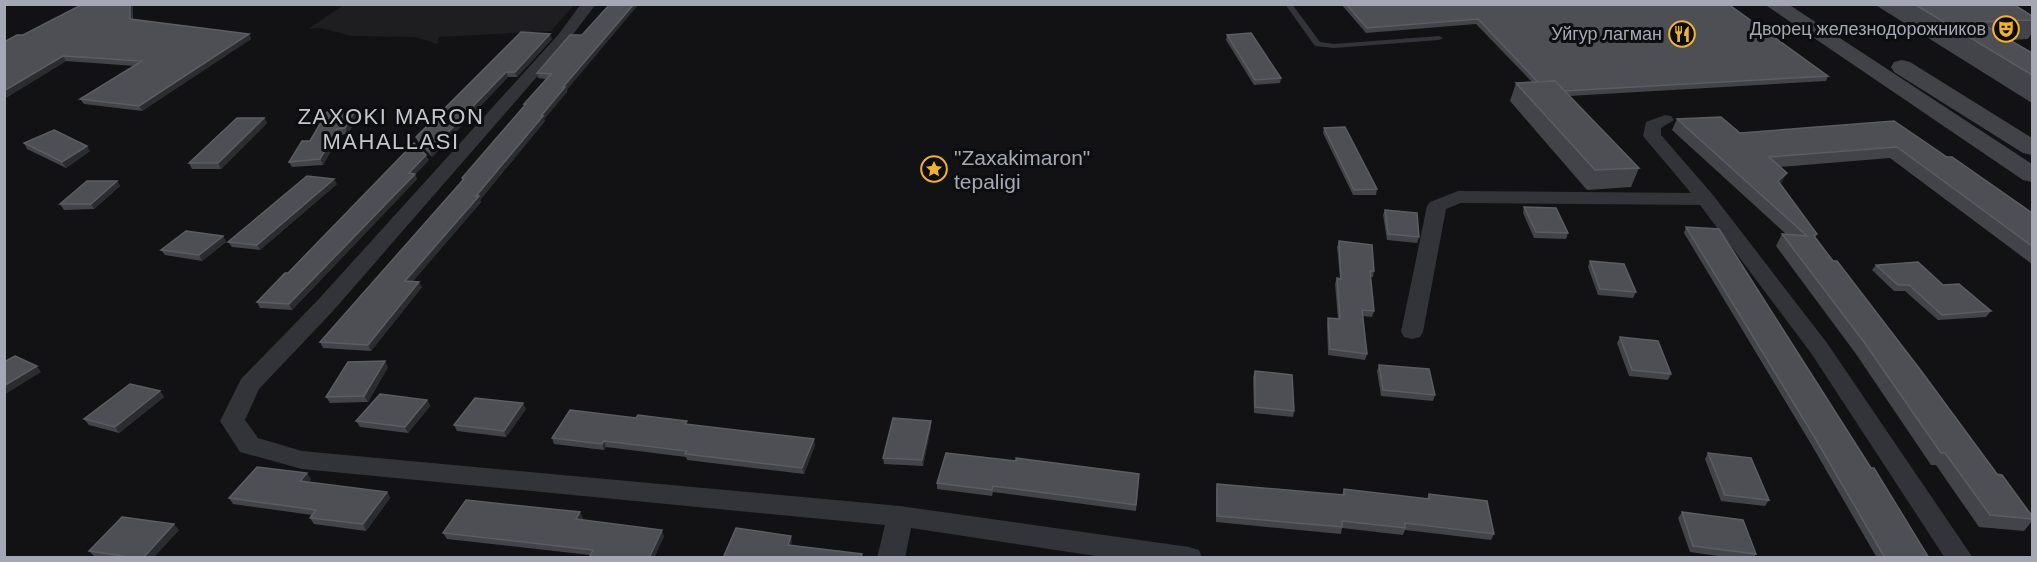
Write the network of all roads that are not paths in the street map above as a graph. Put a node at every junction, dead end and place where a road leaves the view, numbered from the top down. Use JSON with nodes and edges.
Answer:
{"nodes":[{"id":1,"x":589,"y":4,"type":"edge"},
{"id":2,"x":1288,"y":4,"type":"edge"},
{"id":3,"x":1774,"y":4,"type":"edge"},
{"id":4,"x":1808,"y":4,"type":"edge"},
{"id":5,"x":1439,"y":38,"type":"dead end"},
{"id":6,"x":1665,"y":120,"type":"dead end"},
{"id":7,"x":2030,"y":145,"type":"edge"},
{"id":8,"x":2032,"y":175,"type":"edge"},
{"id":9,"x":1706,"y":199,"type":"junction"},
{"id":10,"x":1412,"y":332,"type":"dead end"},
{"id":11,"x":900,"y":516,"type":"junction"},
{"id":12,"x":891,"y":558,"type":"edge"},
{"id":13,"x":1189,"y":558,"type":"edge"},
{"id":14,"x":1960,"y":558,"type":"edge"}],
"edges":[{"from":1,"to":11,"type":"street"},
{"from":2,"to":5,"type":"lane"},
{"from":3,"to":8,"type":"main road"},
{"from":4,"to":7,"type":"main road"},
{"from":6,"to":9,"type":"street"},
{"from":9,"to":10,"type":"street"},
{"from":9,"to":14,"type":"street"},
{"from":11,"to":12,"type":"street"},
{"from":11,"to":13,"type":"street"}]}
